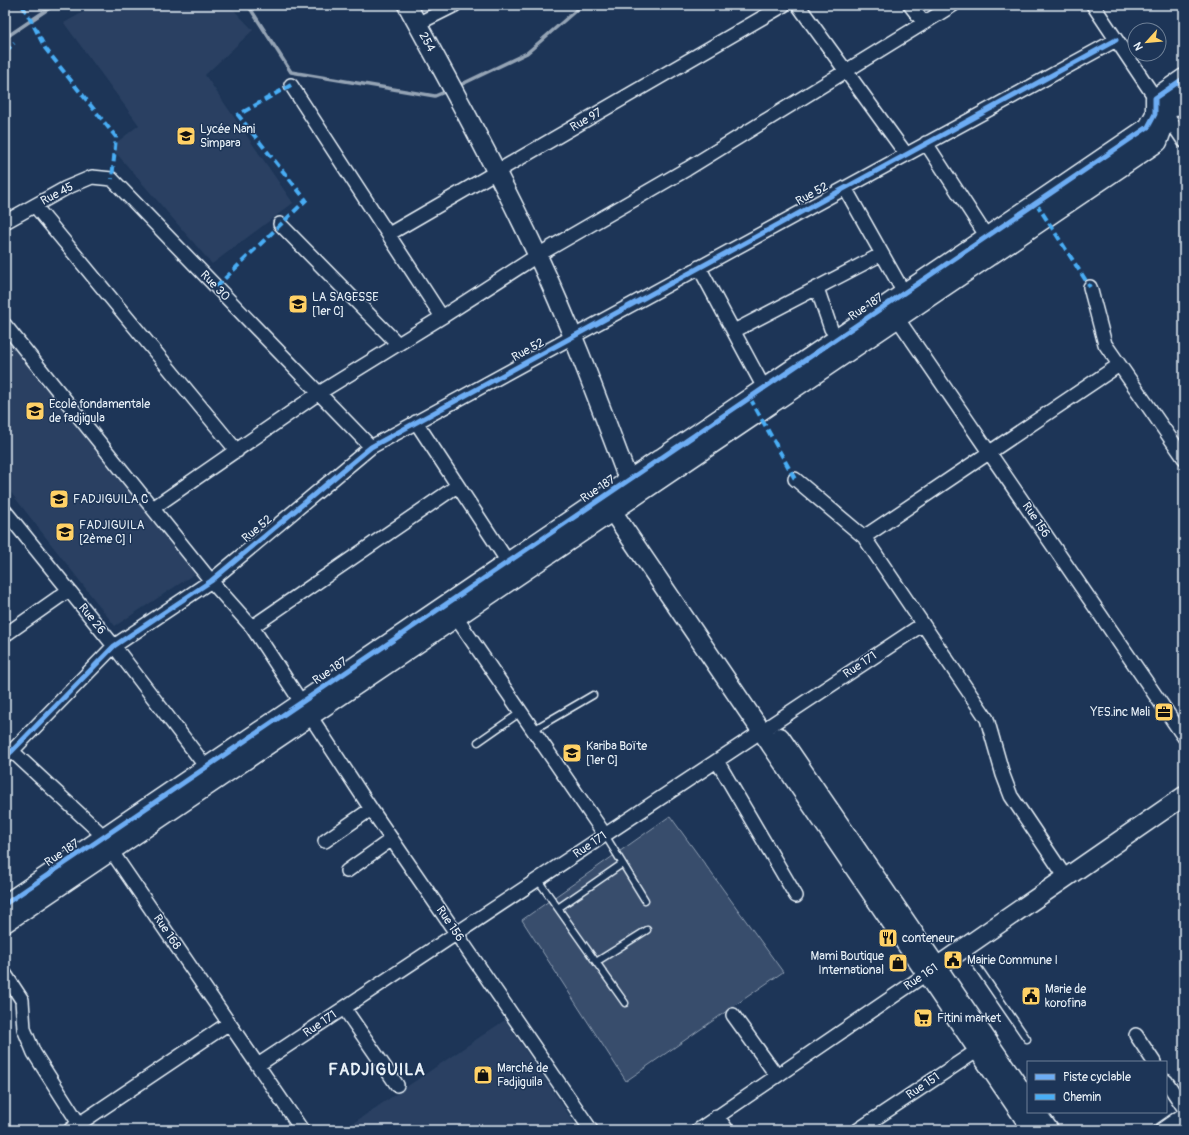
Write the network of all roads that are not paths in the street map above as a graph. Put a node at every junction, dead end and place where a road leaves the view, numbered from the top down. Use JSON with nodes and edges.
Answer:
{"nodes":[{"id":1,"x":406,"y":5,"type":"edge"},
{"id":2,"x":456,"y":5,"type":"edge"},
{"id":3,"x":784,"y":5,"type":"edge"},
{"id":4,"x":798,"y":5,"type":"edge"},
{"id":5,"x":910,"y":5,"type":"edge"},
{"id":6,"x":953,"y":5,"type":"edge"},
{"id":7,"x":1093,"y":5,"type":"edge"},
{"id":8,"x":924,"y":23,"type":"junction"},
{"id":9,"x":417,"y":24,"type":"junction"},
{"id":10,"x":1116,"y":40,"type":"junction"},
{"id":11,"x":846,"y":71,"type":"junction"},
{"id":12,"x":1184,"y":78,"type":"edge"},
{"id":13,"x":291,"y":85,"type":"dead end"},
{"id":14,"x":1184,"y":99,"type":"edge"},
{"id":15,"x":1160,"y":105,"type":"junction"},
{"id":16,"x":1184,"y":141,"type":"edge"},
{"id":17,"x":926,"y":143,"type":"junction"},
{"id":18,"x":906,"y":154,"type":"junction"},
{"id":19,"x":496,"y":172,"type":"junction"},
{"id":20,"x":112,"y":179,"type":"joint"},
{"id":21,"x":845,"y":188,"type":"junction"},
{"id":22,"x":35,"y":206,"type":"junction"},
{"id":23,"x":5,"y":222,"type":"edge"},
{"id":24,"x":280,"y":224,"type":"dead end"},
{"id":25,"x":389,"y":234,"type":"junction"},
{"id":26,"x":987,"y":237,"type":"junction"},
{"id":27,"x":882,"y":254,"type":"junction"},
{"id":28,"x":538,"y":255,"type":"junction"},
{"id":29,"x":699,"y":268,"type":"junction"},
{"id":30,"x":1090,"y":287,"type":"dead end"},
{"id":31,"x":817,"y":288,"type":"junction"},
{"id":32,"x":908,"y":301,"type":"junction"},
{"id":33,"x":892,"y":311,"type":"junction"},
{"id":34,"x":442,"y":317,"type":"junction"},
{"id":35,"x":5,"y":325,"type":"edge"},
{"id":36,"x":831,"y":329,"type":"dead end"},
{"id":37,"x":734,"y":331,"type":"junction"},
{"id":38,"x":573,"y":336,"type":"junction"},
{"id":39,"x":398,"y":344,"type":"junction"},
{"id":40,"x":1119,"y":365,"type":"junction"},
{"id":41,"x":764,"y":388,"type":"junction"},
{"id":42,"x":319,"y":393,"type":"junction"},
{"id":43,"x":416,"y":422,"type":"junction"},
{"id":44,"x":371,"y":447,"type":"junction"},
{"id":45,"x":237,"y":451,"type":"junction"},
{"id":46,"x":990,"y":452,"type":"junction"},
{"id":47,"x":1182,"y":453,"type":"edge"},
{"id":48,"x":795,"y":479,"type":"dead end"},
{"id":49,"x":457,"y":486,"type":"junction"},
{"id":50,"x":619,"y":497,"type":"junction"},
{"id":51,"x":153,"y":508,"type":"junction"},
{"id":52,"x":5,"y":511,"type":"edge"},
{"id":53,"x":864,"y":537,"type":"junction"},
{"id":54,"x":508,"y":562,"type":"junction"},
{"id":55,"x":211,"y":581,"type":"junction"},
{"id":56,"x":69,"y":590,"type":"junction"},
{"id":57,"x":451,"y":611,"type":"junction"},
{"id":58,"x":923,"y":624,"type":"junction"},
{"id":59,"x":252,"y":626,"type":"junction"},
{"id":60,"x":5,"y":635,"type":"edge"},
{"id":61,"x":114,"y":646,"type":"junction"},
{"id":62,"x":592,"y":695,"type":"dead end"},
{"id":63,"x":306,"y":710,"type":"junction"},
{"id":64,"x":521,"y":712,"type":"junction"},
{"id":65,"x":766,"y":728,"type":"junction"},
{"id":66,"x":533,"y":730,"type":"junction"},
{"id":67,"x":1184,"y":737,"type":"edge"},
{"id":68,"x":478,"y":742,"type":"dead end"},
{"id":69,"x":8,"y":754,"type":"edge"},
{"id":70,"x":717,"y":760,"type":"junction"},
{"id":71,"x":206,"y":767,"type":"junction"},
{"id":72,"x":1184,"y":796,"type":"edge"},
{"id":73,"x":371,"y":809,"type":"junction"},
{"id":74,"x":604,"y":835,"type":"junction"},
{"id":75,"x":392,"y":839,"type":"junction"},
{"id":76,"x":326,"y":841,"type":"dead end"},
{"id":77,"x":107,"y":844,"type":"junction"},
{"id":78,"x":622,"y":864,"type":"junction"},
{"id":79,"x":346,"y":871,"type":"dead end"},
{"id":80,"x":1066,"y":878,"type":"junction"},
{"id":81,"x":538,"y":880,"type":"junction"},
{"id":82,"x":796,"y":896,"type":"dead end"},
{"id":83,"x":645,"y":900,"type":"dead end"},
{"id":84,"x":5,"y":904,"type":"edge"},
{"id":85,"x":558,"y":908,"type":"junction"},
{"id":86,"x":5,"y":923,"type":"edge"},
{"id":87,"x":647,"y":930,"type":"dead end"},
{"id":88,"x":456,"y":933,"type":"junction"},
{"id":89,"x":964,"y":947,"type":"junction"},
{"id":90,"x":596,"y":962,"type":"junction"},
{"id":91,"x":931,"y":970,"type":"junction"},
{"id":92,"x":5,"y":974,"type":"edge"},
{"id":93,"x":625,"y":1003,"type":"dead end"},
{"id":94,"x":344,"y":1008,"type":"junction"},
{"id":95,"x":733,"y":1016,"type":"dead end"},
{"id":96,"x":229,"y":1023,"type":"junction"},
{"id":97,"x":1136,"y":1035,"type":"dead end"},
{"id":98,"x":1027,"y":1039,"type":"dead end"},
{"id":99,"x":983,"y":1046,"type":"junction"},
{"id":100,"x":1153,"y":1061,"type":"edge"},
{"id":101,"x":258,"y":1065,"type":"junction"},
{"id":102,"x":777,"y":1076,"type":"junction"},
{"id":103,"x":1167,"y":1082,"type":"edge"},
{"id":104,"x":397,"y":1085,"type":"dead end"},
{"id":105,"x":1027,"y":1099,"type":"edge"},
{"id":106,"x":1184,"y":1108,"type":"edge"},
{"id":107,"x":1037,"y":1113,"type":"edge"},
{"id":108,"x":1184,"y":1114,"type":"edge"},
{"id":109,"x":718,"y":1116,"type":"junction"},
{"id":110,"x":77,"y":1128,"type":"edge"},
{"id":111,"x":302,"y":1130,"type":"edge"},
{"id":112,"x":591,"y":1130,"type":"edge"},
{"id":113,"x":698,"y":1130,"type":"edge"},
{"id":114,"x":727,"y":1130,"type":"edge"},
{"id":115,"x":858,"y":1130,"type":"edge"},
{"id":116,"x":1032,"y":1130,"type":"edge"},
{"id":117,"x":1049,"y":1130,"type":"edge"},
{"id":118,"x":1162,"y":1130,"type":"edge"}],
"edges":[{"from":1,"to":9,"type":"street","name":"254"},
{"from":2,"to":9,"type":"street"},
{"from":3,"to":19,"type":"street","name":"Rue 97"},
{"from":4,"to":11,"type":"street"},
{"from":5,"to":8,"type":"street"},
{"from":6,"to":8,"type":"street"},
{"from":7,"to":10,"type":"street"},
{"from":8,"to":11,"type":"street"},
{"from":9,"to":19,"type":"street","name":"254"},
{"from":10,"to":15,"type":"street"},
{"from":10,"to":17,"type":"street","name":"Rue 52"},
{"from":11,"to":18,"type":"street"},
{"from":11,"to":28,"type":"street"},
{"from":12,"to":15,"type":"street"},
{"from":13,"to":25,"type":"street"},
{"from":14,"to":15,"type":"street"},
{"from":15,"to":16,"type":"street"},
{"from":15,"to":26,"type":"street","name":"Rue 187"},
{"from":15,"to":32,"type":"street","name":"Rue 187"},
{"from":17,"to":18,"type":"street","name":"Rue 52"},
{"from":17,"to":26,"type":"street"},
{"from":18,"to":21,"type":"street","name":"Rue 52"},
{"from":19,"to":25,"type":"street","name":"Rue 97"},
{"from":19,"to":28,"type":"street","name":"254"},
{"from":20,"to":22,"type":"street","name":"Rue 45"},
{"from":20,"to":42,"type":"street","name":"Rue 30"},
{"from":21,"to":27,"type":"street"},
{"from":21,"to":29,"type":"street","name":"Rue 52"},
{"from":22,"to":23,"type":"street","name":"Rue 45"},
{"from":22,"to":45,"type":"street"},
{"from":24,"to":39,"type":"street"},
{"from":25,"to":34,"type":"street"},
{"from":26,"to":32,"type":"street","name":"Rue 187"},
{"from":27,"to":31,"type":"street"},
{"from":27,"to":32,"type":"street"},
{"from":28,"to":34,"type":"street"},
{"from":28,"to":38,"type":"street","name":"254"},
{"from":29,"to":37,"type":"street"},
{"from":29,"to":38,"type":"street","name":"Rue 52"},
{"from":30,"to":40,"type":"street"},
{"from":31,"to":36,"type":"street"},
{"from":31,"to":37,"type":"street"},
{"from":32,"to":33,"type":"street","name":"Rue 187"},
{"from":33,"to":41,"type":"street","name":"Rue 187"},
{"from":33,"to":46,"type":"street","name":"Rue 156"},
{"from":33,"to":50,"type":"street","name":"Rue 187"},
{"from":34,"to":39,"type":"street"},
{"from":35,"to":51,"type":"street","name":"Rue 156"},
{"from":37,"to":41,"type":"street"},
{"from":38,"to":43,"type":"street","name":"Rue 52"},
{"from":38,"to":50,"type":"street","name":"254"},
{"from":39,"to":42,"type":"street"},
{"from":40,"to":46,"type":"street"},
{"from":40,"to":47,"type":"street"},
{"from":41,"to":50,"type":"street","name":"Rue 187"},
{"from":42,"to":44,"type":"street","name":"Rue 30"},
{"from":42,"to":45,"type":"street"},
{"from":43,"to":44,"type":"street","name":"Rue 52"},
{"from":43,"to":49,"type":"street"},
{"from":44,"to":55,"type":"street","name":"Rue 52"},
{"from":45,"to":51,"type":"street"},
{"from":46,"to":53,"type":"street"},
{"from":46,"to":67,"type":"street","name":"Rue 156"},
{"from":48,"to":53,"type":"street"},
{"from":49,"to":54,"type":"street"},
{"from":49,"to":59,"type":"street"},
{"from":50,"to":54,"type":"street","name":"Rue 187"},
{"from":50,"to":57,"type":"street","name":"Rue 187"},
{"from":50,"to":65,"type":"street","name":"254"},
{"from":51,"to":55,"type":"street","name":"Rue 156"},
{"from":52,"to":56,"type":"street","name":"Rue 26"},
{"from":53,"to":58,"type":"street"},
{"from":54,"to":57,"type":"street","name":"Rue 187"},
{"from":55,"to":59,"type":"street","name":"Rue 156"},
{"from":55,"to":61,"type":"street","name":"Rue 52"},
{"from":56,"to":60,"type":"street"},
{"from":56,"to":61,"type":"street","name":"Rue 26"},
{"from":57,"to":63,"type":"street","name":"Rue 187"},
{"from":57,"to":64,"type":"street"},
{"from":58,"to":65,"type":"street","name":"Rue 171"},
{"from":58,"to":80,"type":"street"},
{"from":59,"to":63,"type":"street","name":"Rue 156"},
{"from":61,"to":69,"type":"street","name":"Rue 52"},
{"from":61,"to":71,"type":"street","name":"Rue 26"},
{"from":62,"to":66,"type":"lane"},
{"from":63,"to":71,"type":"street","name":"Rue 187"},
{"from":63,"to":73,"type":"street","name":"Rue 156"},
{"from":63,"to":77,"type":"street","name":"Rue 187"},
{"from":64,"to":66,"type":"street"},
{"from":64,"to":68,"type":"lane"},
{"from":65,"to":70,"type":"street","name":"Rue 171"},
{"from":65,"to":91,"type":"street","name":"254"},
{"from":66,"to":74,"type":"street"},
{"from":69,"to":77,"type":"street","name":"Rue 168"},
{"from":70,"to":74,"type":"street","name":"Rue 171"},
{"from":70,"to":82,"type":"street"},
{"from":71,"to":77,"type":"street","name":"Rue 187"},
{"from":72,"to":80,"type":"street","name":"Rue 161"},
{"from":73,"to":75,"type":"street","name":"Rue 156"},
{"from":73,"to":76,"type":"street"},
{"from":74,"to":78,"type":"lane"},
{"from":74,"to":81,"type":"street","name":"Rue 171"},
{"from":75,"to":79,"type":"street"},
{"from":75,"to":88,"type":"street","name":"Rue 156"},
{"from":77,"to":84,"type":"street","name":"Rue 187"},
{"from":77,"to":86,"type":"street","name":"Rue 187"},
{"from":77,"to":96,"type":"street","name":"Rue 168"},
{"from":78,"to":83,"type":"lane"},
{"from":78,"to":85,"type":"lane"},
{"from":80,"to":89,"type":"street","name":"Rue 161"},
{"from":81,"to":85,"type":"lane"},
{"from":81,"to":88,"type":"street","name":"Rue 171"},
{"from":85,"to":90,"type":"lane"},
{"from":87,"to":90,"type":"lane"},
{"from":88,"to":94,"type":"street","name":"Rue 171"},
{"from":88,"to":112,"type":"street","name":"Rue 156"},
{"from":89,"to":91,"type":"street","name":"Rue 161"},
{"from":89,"to":98,"type":"lane"},
{"from":90,"to":93,"type":"lane"},
{"from":91,"to":99,"type":"street","name":"254"},
{"from":91,"to":102,"type":"street","name":"Rue 161"},
{"from":92,"to":110,"type":"street"},
{"from":94,"to":101,"type":"street","name":"Rue 171"},
{"from":94,"to":104,"type":"street"},
{"from":95,"to":102,"type":"street"},
{"from":96,"to":101,"type":"street","name":"Rue 168"},
{"from":96,"to":110,"type":"street"},
{"from":97,"to":100,"type":"street"},
{"from":99,"to":105,"type":"street"},
{"from":99,"to":115,"type":"street","name":"Rue 151"},
{"from":99,"to":116,"type":"street"},
{"from":101,"to":111,"type":"street","name":"Rue 168"},
{"from":102,"to":109,"type":"street","name":"Rue 161"},
{"from":103,"to":106,"type":"street"},
{"from":107,"to":117,"type":"street"},
{"from":108,"to":118,"type":"street"},
{"from":109,"to":113,"type":"street","name":"Rue 161"},
{"from":109,"to":114,"type":"street"}]}
